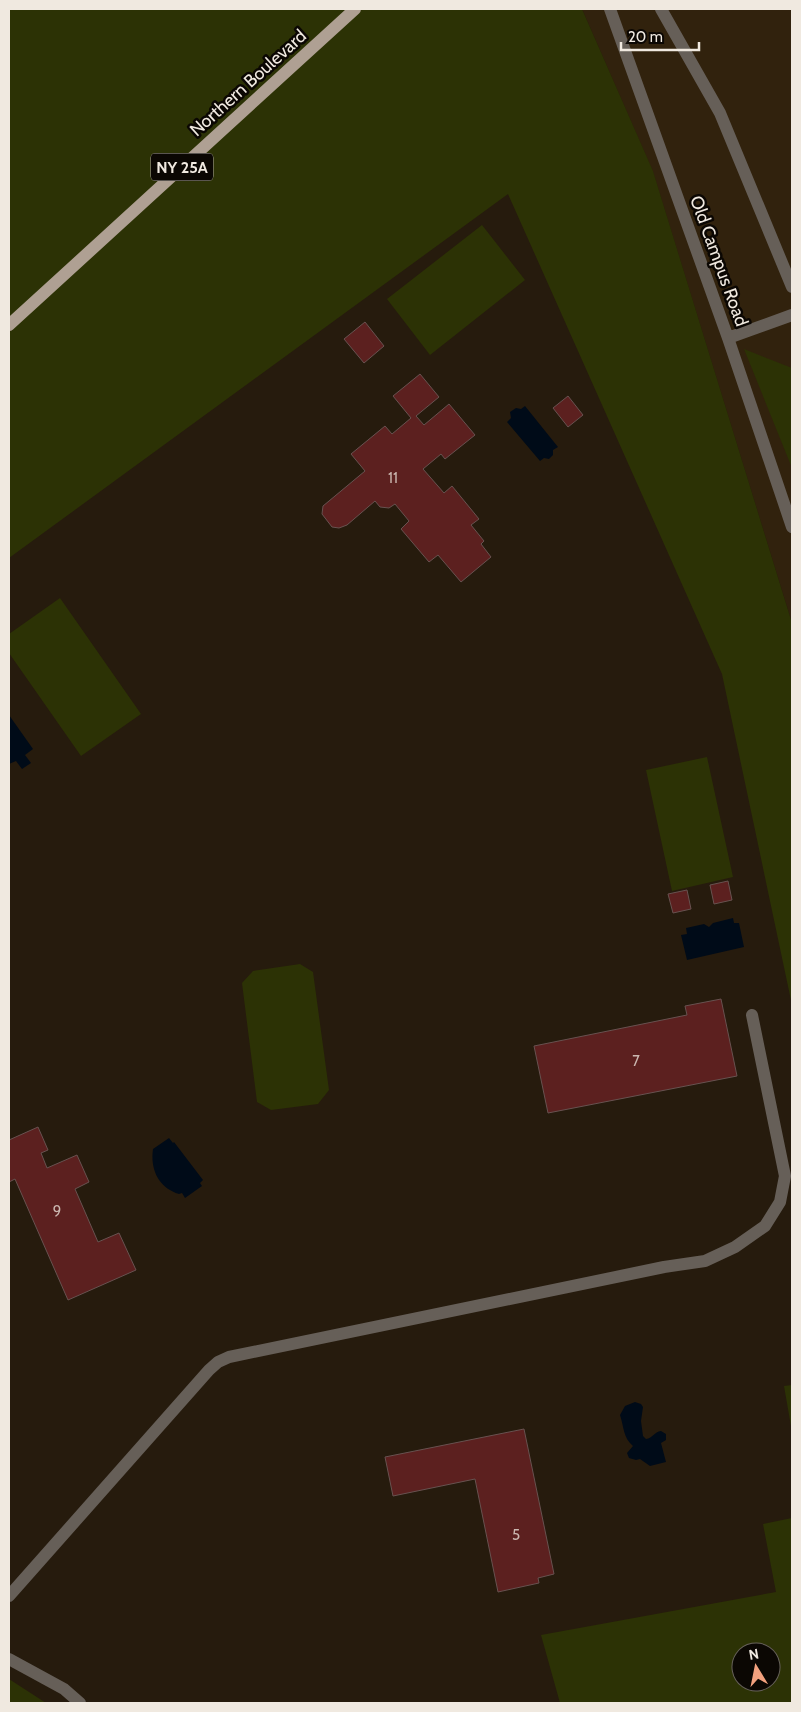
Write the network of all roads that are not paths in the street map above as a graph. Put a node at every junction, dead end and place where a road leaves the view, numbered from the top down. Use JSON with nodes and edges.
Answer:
{"nodes":[{"id":1,"x":355,"y":9,"type":"edge"},
{"id":2,"x":610,"y":9,"type":"edge"},
{"id":3,"x":661,"y":9,"type":"edge"},
{"id":4,"x":792,"y":287,"type":"edge"},
{"id":5,"x":792,"y":315,"type":"edge"},
{"id":6,"x":9,"y":324,"type":"edge"},
{"id":7,"x":728,"y":338,"type":"junction"},
{"id":8,"x":792,"y":527,"type":"edge"},
{"id":9,"x":752,"y":1015,"type":"dead end"},
{"id":10,"x":9,"y":1596,"type":"edge"},
{"id":11,"x":9,"y":1659,"type":"edge"},
{"id":12,"x":80,"y":1703,"type":"edge"}],
"edges":[{"from":1,"to":6,"type":"main road","name":"Northern Boulevard","number":"NY 25A"},
{"from":2,"to":7,"type":"street","name":"Old Campus Road"},
{"from":3,"to":4,"type":"street"},
{"from":5,"to":7,"type":"street"},
{"from":7,"to":8,"type":"street","name":"Old Campus Road"},
{"from":9,"to":10,"type":"street"},
{"from":11,"to":12,"type":"street"}]}
